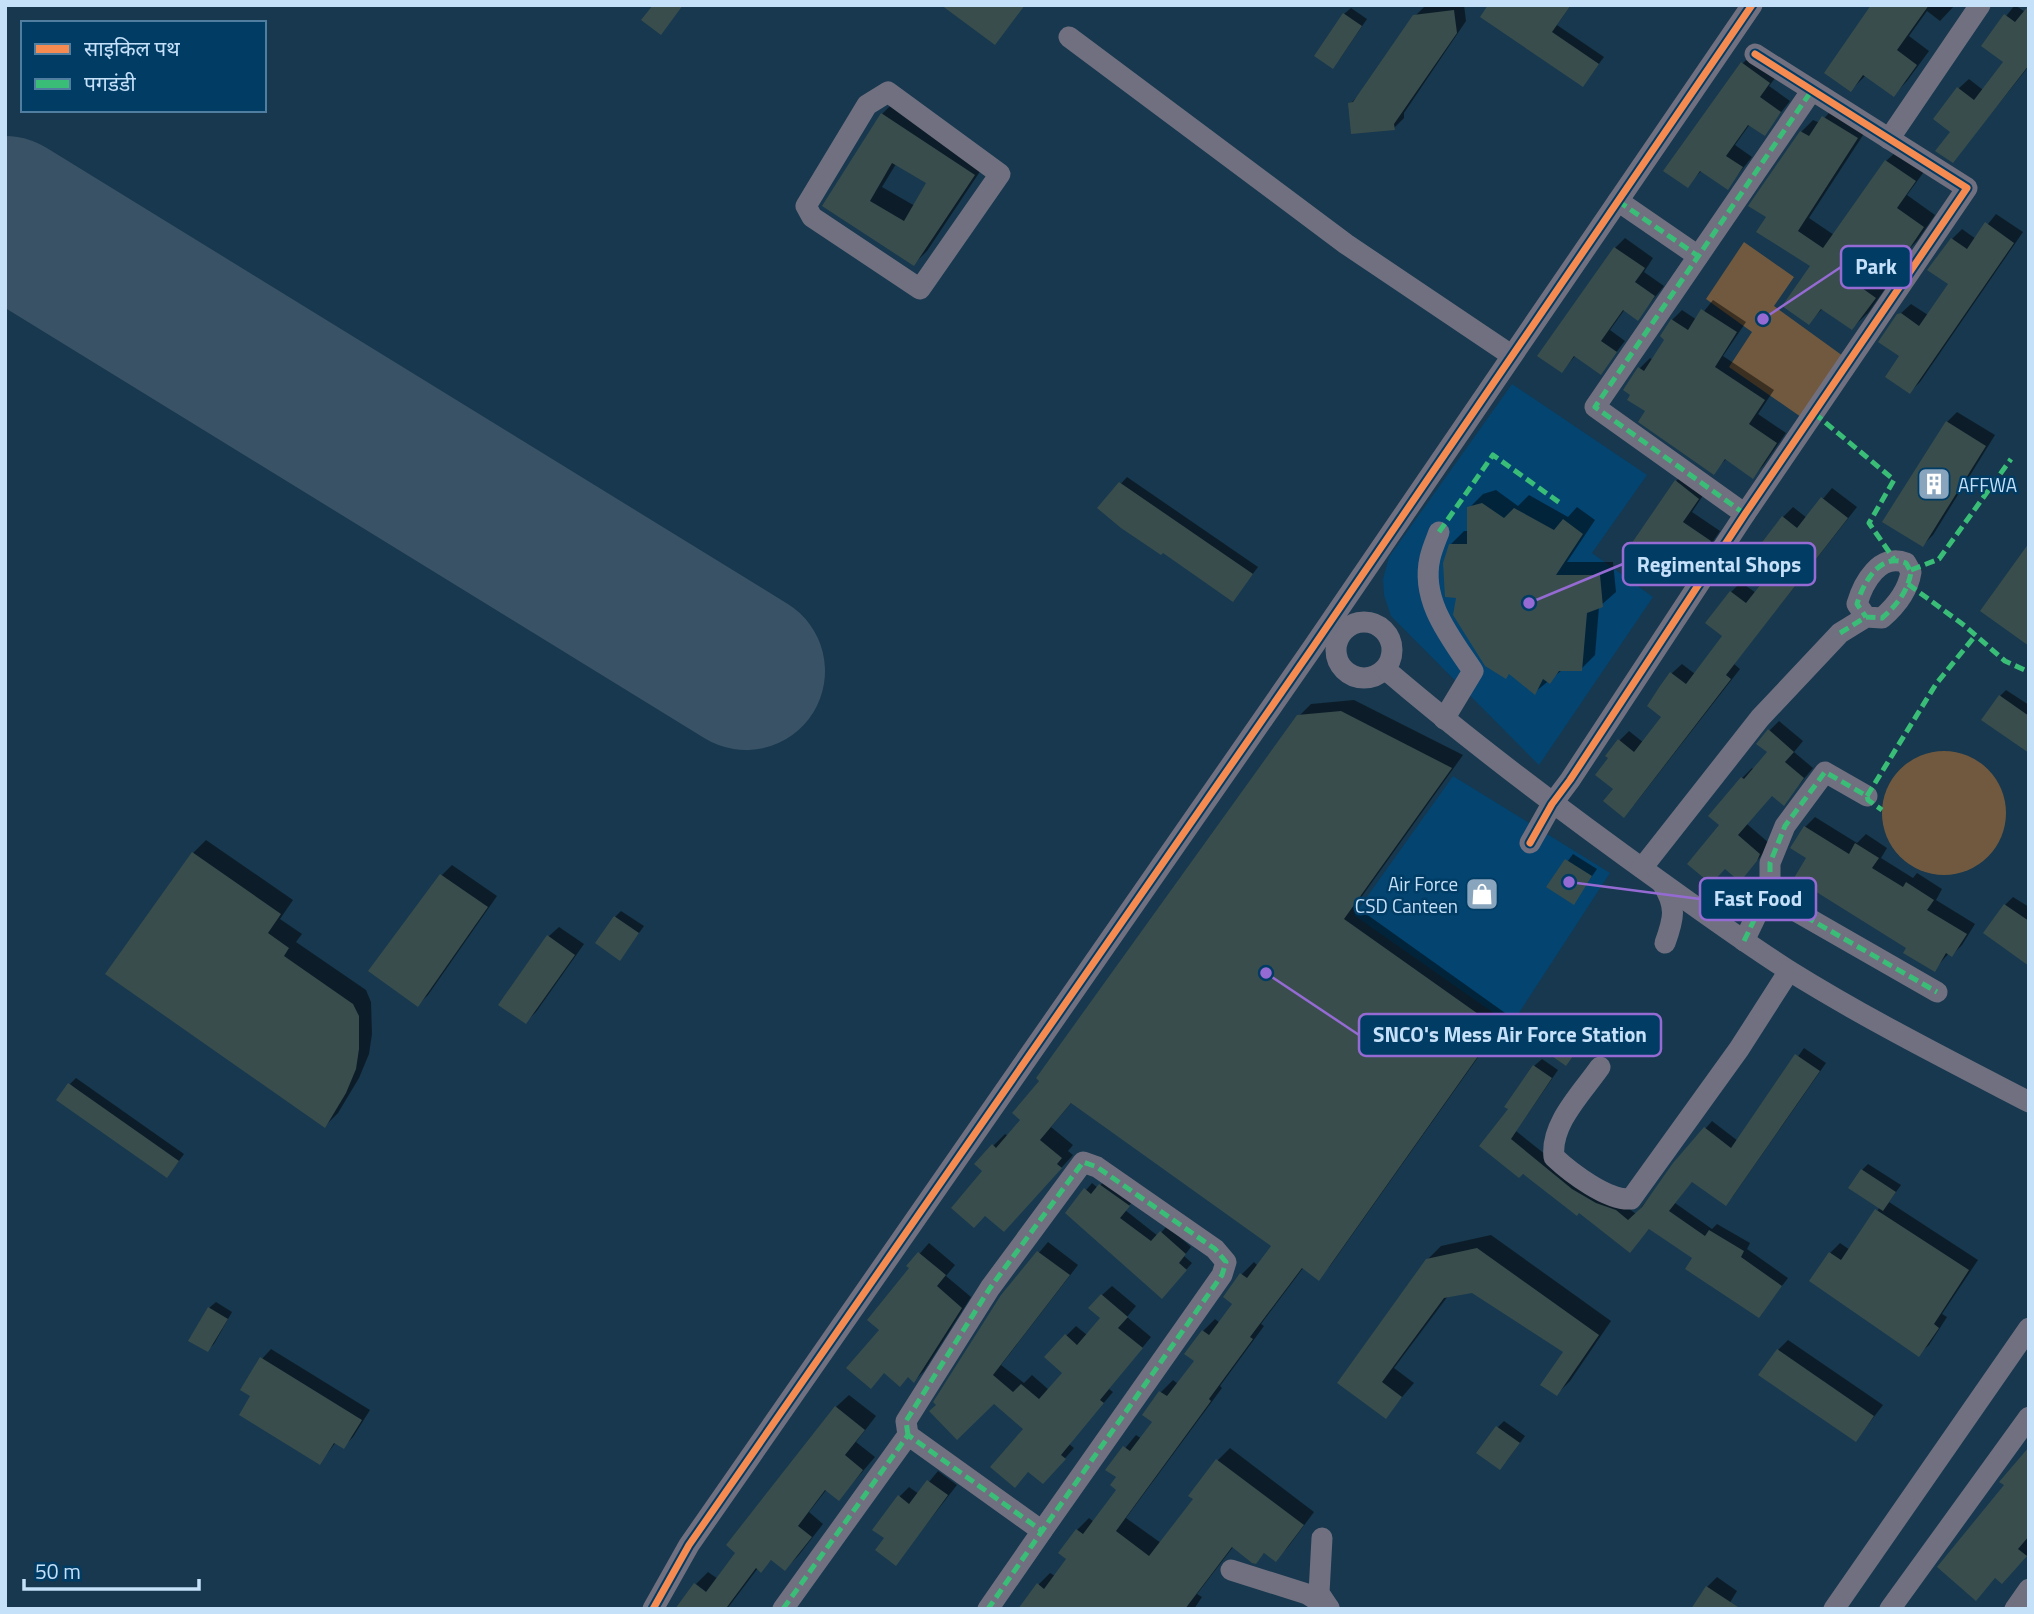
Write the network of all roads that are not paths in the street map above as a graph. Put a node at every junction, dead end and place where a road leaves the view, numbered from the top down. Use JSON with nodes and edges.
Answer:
{"nodes":[{"id":1,"x":1752,"y":5,"type":"edge"},
{"id":2,"x":1980,"y":5,"type":"edge"},
{"id":3,"x":1069,"y":37,"type":"dead end"},
{"id":4,"x":1755,"y":54,"type":"dead end"},
{"id":5,"x":1812,"y":90,"type":"junction"},
{"id":6,"x":1889,"y":139,"type":"junction"},
{"id":7,"x":1618,"y":201,"type":"junction"},
{"id":8,"x":1698,"y":256,"type":"junction"},
{"id":9,"x":920,"y":289,"type":"joint"},
{"id":10,"x":1510,"y":355,"type":"junction"},
{"id":11,"x":1745,"y":514,"type":"junction"},
{"id":12,"x":1439,"y":532,"type":"dead end"},
{"id":13,"x":1360,"y":578,"type":"junction"},
{"id":14,"x":1866,"y":617,"type":"dead end"},
{"id":15,"x":1347,"y":627,"type":"junction"},
{"id":16,"x":1305,"y":658,"type":"junction"},
{"id":17,"x":1385,"y":669,"type":"junction"},
{"id":18,"x":1444,"y":719,"type":"junction"},
{"id":19,"x":1867,"y":796,"type":"dead end"},
{"id":20,"x":1552,"y":804,"type":"junction"},
{"id":21,"x":1530,"y":843,"type":"dead end"},
{"id":22,"x":1642,"y":868,"type":"junction"},
{"id":23,"x":1661,"y":882,"type":"junction"},
{"id":24,"x":1766,"y":894,"type":"junction"},
{"id":25,"x":1744,"y":941,"type":"junction"},
{"id":26,"x":1665,"y":943,"type":"dead end"},
{"id":27,"x":1789,"y":971,"type":"junction"},
{"id":28,"x":1937,"y":992,"type":"dead end"},
{"id":29,"x":1600,"y":1067,"type":"dead end"},
{"id":30,"x":2029,"y":1102,"type":"edge"},
{"id":31,"x":2029,"y":1328,"type":"edge"},
{"id":32,"x":2029,"y":1417,"type":"edge"},
{"id":33,"x":908,"y":1435,"type":"junction"},
{"id":34,"x":1042,"y":1531,"type":"junction"},
{"id":35,"x":1322,"y":1538,"type":"dead end"},
{"id":36,"x":1231,"y":1570,"type":"dead end"},
{"id":37,"x":2029,"y":1589,"type":"edge"},
{"id":38,"x":1842,"y":1606,"type":"edge"},
{"id":39,"x":653,"y":1609,"type":"edge"},
{"id":40,"x":783,"y":1609,"type":"edge"},
{"id":41,"x":988,"y":1609,"type":"edge"},
{"id":42,"x":1329,"y":1609,"type":"edge"},
{"id":43,"x":1889,"y":1609,"type":"edge"},
{"id":44,"x":2015,"y":1609,"type":"edge"}],
"edges":[{"from":1,"to":7,"type":"street"},
{"from":2,"to":6,"type":"street"},
{"from":3,"to":10,"type":"street"},
{"from":4,"to":5,"type":"street"},
{"from":5,"to":6,"type":"street"},
{"from":5,"to":8,"type":"street"},
{"from":6,"to":11,"type":"street"},
{"from":7,"to":8,"type":"street"},
{"from":7,"to":10,"type":"street"},
{"from":8,"to":11,"type":"street"},
{"from":9,"to":9,"type":"street"},
{"from":10,"to":13,"type":"street"},
{"from":11,"to":20,"type":"street"},
{"from":12,"to":18,"type":"street"},
{"from":13,"to":15,"type":"street"},
{"from":13,"to":16,"type":"street"},
{"from":14,"to":22,"type":"street"},
{"from":15,"to":16,"type":"street"},
{"from":15,"to":17,"type":"street"},
{"from":15,"to":17,"type":"street"},
{"from":16,"to":39,"type":"street"},
{"from":17,"to":18,"type":"street"},
{"from":18,"to":20,"type":"street"},
{"from":19,"to":24,"type":"street"},
{"from":20,"to":21,"type":"street"},
{"from":20,"to":22,"type":"street"},
{"from":22,"to":23,"type":"street"},
{"from":23,"to":25,"type":"street"},
{"from":23,"to":26,"type":"street"},
{"from":24,"to":25,"type":"street"},
{"from":24,"to":28,"type":"street"},
{"from":25,"to":27,"type":"street"},
{"from":27,"to":29,"type":"street"},
{"from":27,"to":30,"type":"street"},
{"from":31,"to":38,"type":"street"},
{"from":32,"to":43,"type":"street"},
{"from":33,"to":34,"type":"street"},
{"from":33,"to":34,"type":"street"},
{"from":33,"to":40,"type":"street"},
{"from":34,"to":41,"type":"street"},
{"from":35,"to":42,"type":"street"},
{"from":36,"to":42,"type":"street"},
{"from":37,"to":44,"type":"street"}]}
